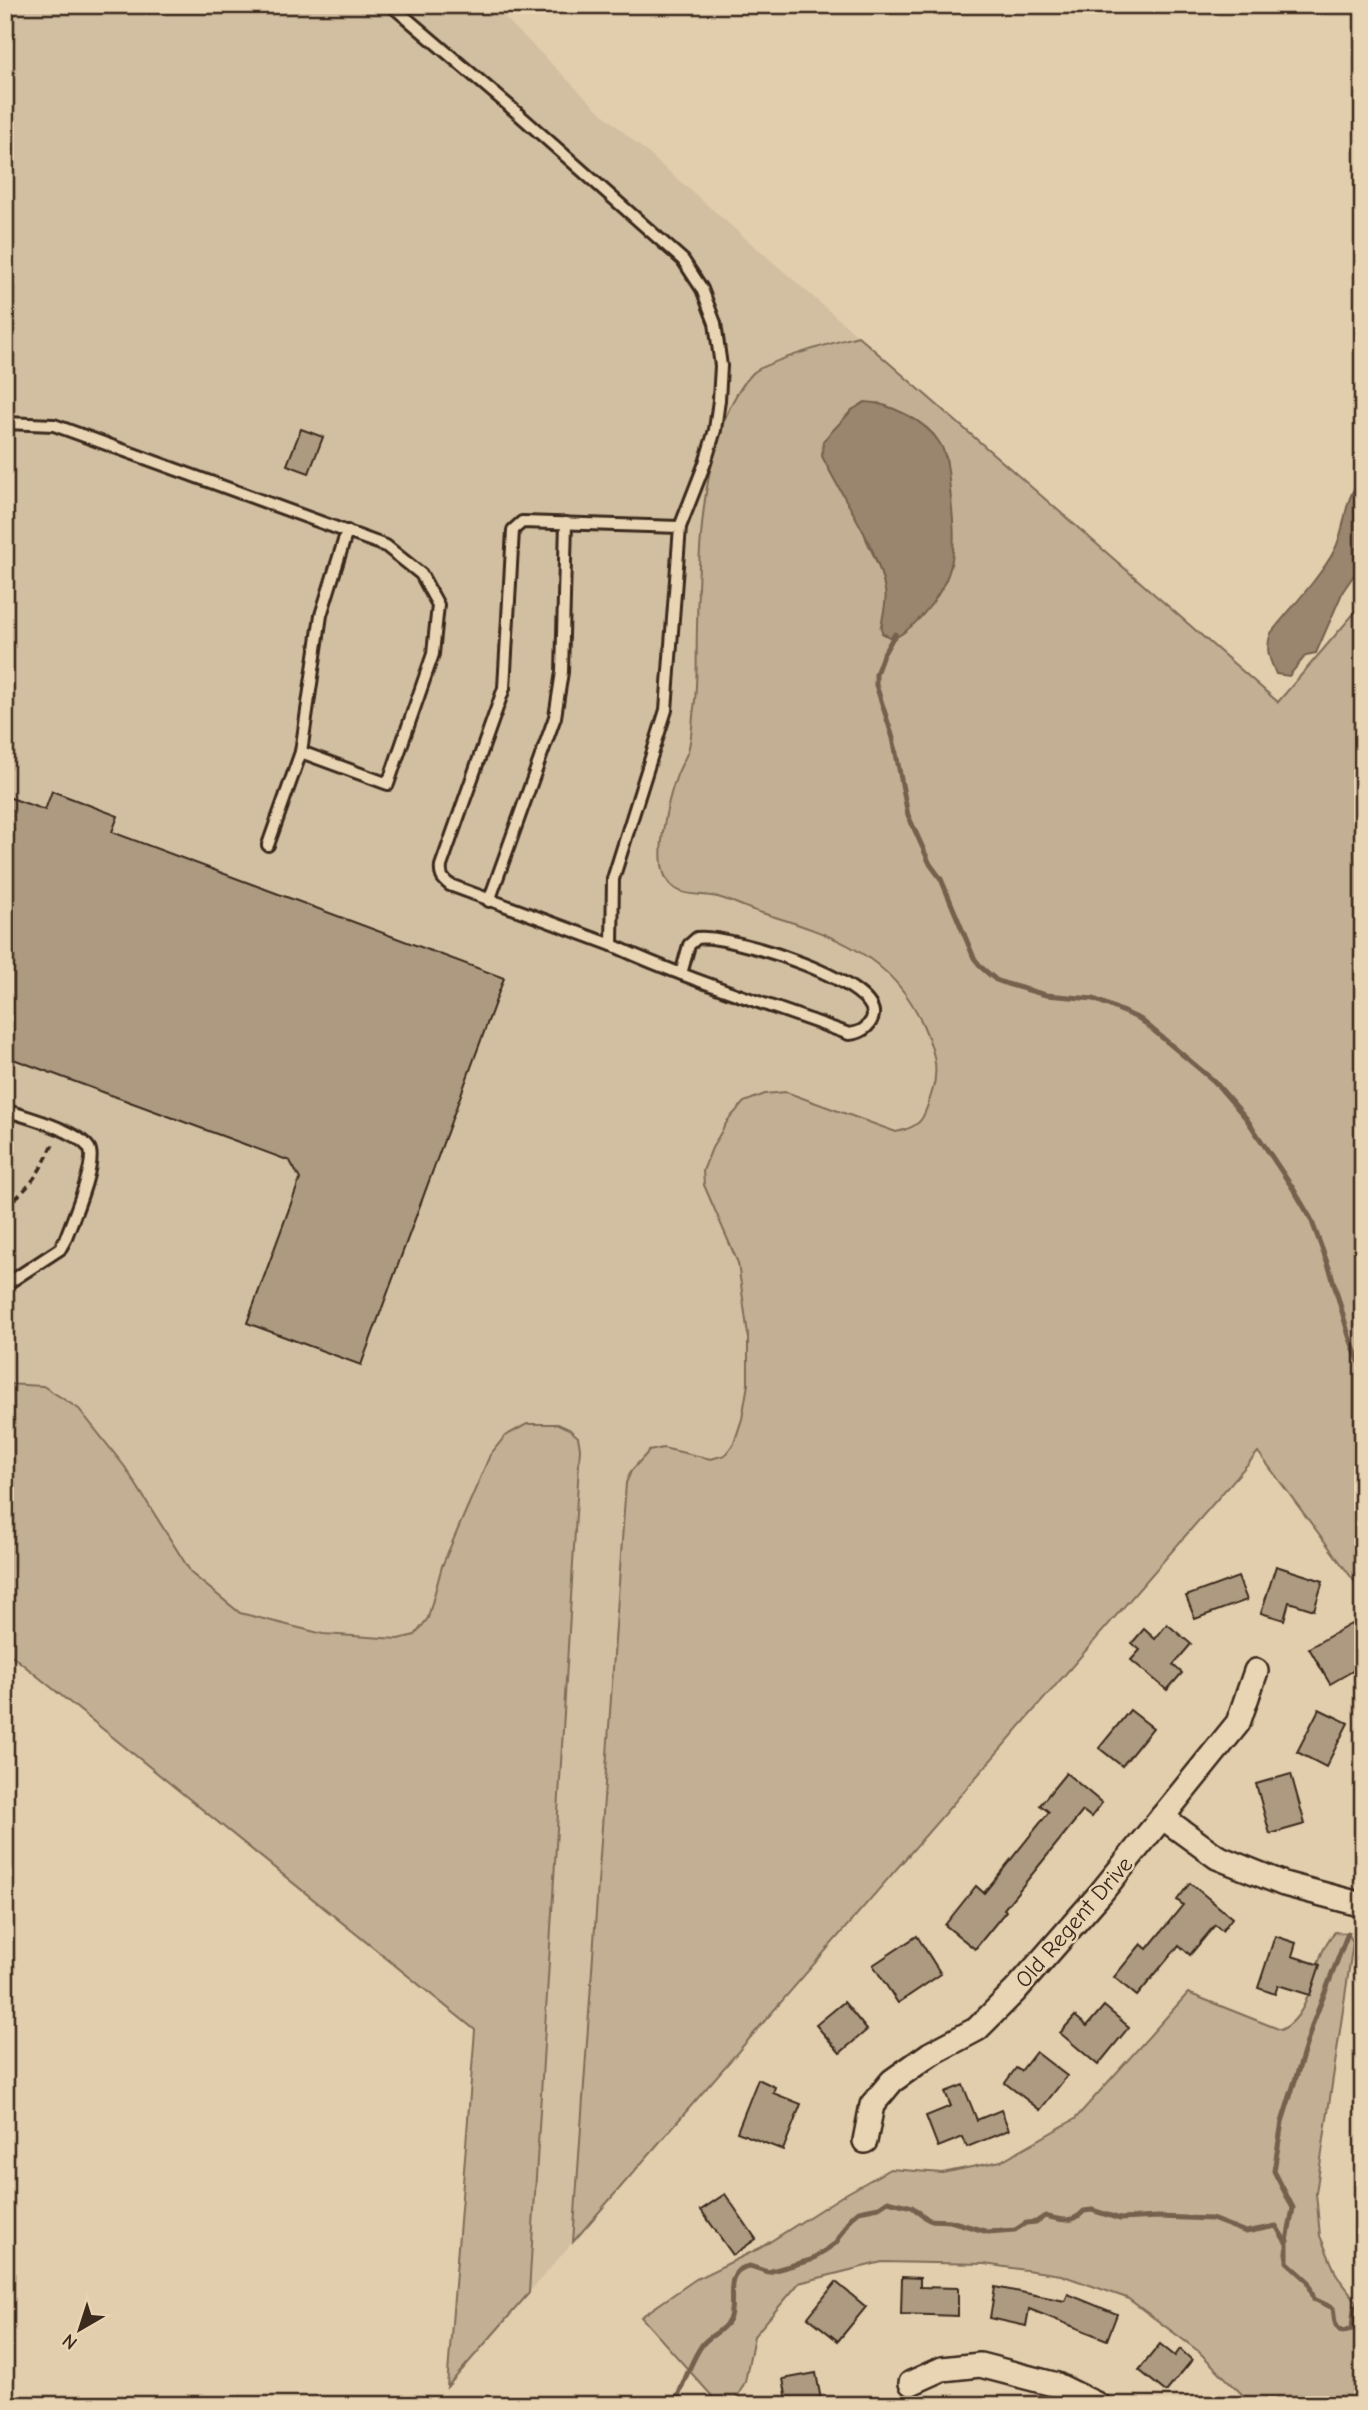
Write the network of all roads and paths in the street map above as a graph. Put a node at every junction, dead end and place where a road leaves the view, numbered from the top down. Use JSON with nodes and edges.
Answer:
{"nodes":[{"id":1,"x":391,"y":5,"type":"edge"},
{"id":2,"x":5,"y":424,"type":"edge"},
{"id":3,"x":566,"y":523,"type":"junction"},
{"id":4,"x":680,"y":527,"type":"junction"},
{"id":5,"x":347,"y":531,"type":"junction"},
{"id":6,"x":301,"y":752,"type":"junction"},
{"id":7,"x":268,"y":845,"type":"dead end"},
{"id":8,"x":489,"y":901,"type":"junction"},
{"id":9,"x":612,"y":945,"type":"junction"},
{"id":10,"x":681,"y":974,"type":"junction"},
{"id":11,"x":5,"y":1110,"type":"edge"},
{"id":12,"x":54,"y":1140,"type":"dead end"},
{"id":13,"x":5,"y":1206,"type":"edge"},
{"id":14,"x":7,"y":1280,"type":"edge"},
{"id":15,"x":1256,"y":1671,"type":"dead end"},
{"id":16,"x":1162,"y":1817,"type":"junction"},
{"id":17,"x":1363,"y":1905,"type":"edge"},
{"id":18,"x":865,"y":2141,"type":"dead end"},
{"id":19,"x":911,"y":2383,"type":"dead end"},
{"id":20,"x":1098,"y":2405,"type":"edge"}],
"edges":[{"from":1,"to":4,"type":"lane"},
{"from":2,"to":5,"type":"lane"},
{"from":3,"to":4,"type":"lane"},
{"from":3,"to":8,"type":"lane"},
{"from":3,"to":8,"type":"lane"},
{"from":4,"to":9,"type":"lane"},
{"from":5,"to":6,"type":"lane"},
{"from":5,"to":6,"type":"lane"},
{"from":6,"to":7,"type":"lane"},
{"from":8,"to":9,"type":"lane"},
{"from":9,"to":10,"type":"lane"},
{"from":10,"to":10,"type":"lane"},
{"from":11,"to":14,"type":"lane"},
{"from":12,"to":13,"type":"path"},
{"from":15,"to":16,"type":"street","name":"Old Regent Drive"},
{"from":16,"to":17,"type":"street"},
{"from":16,"to":18,"type":"street","name":"Old Regent Drive"},
{"from":19,"to":20,"type":"street"}]}
